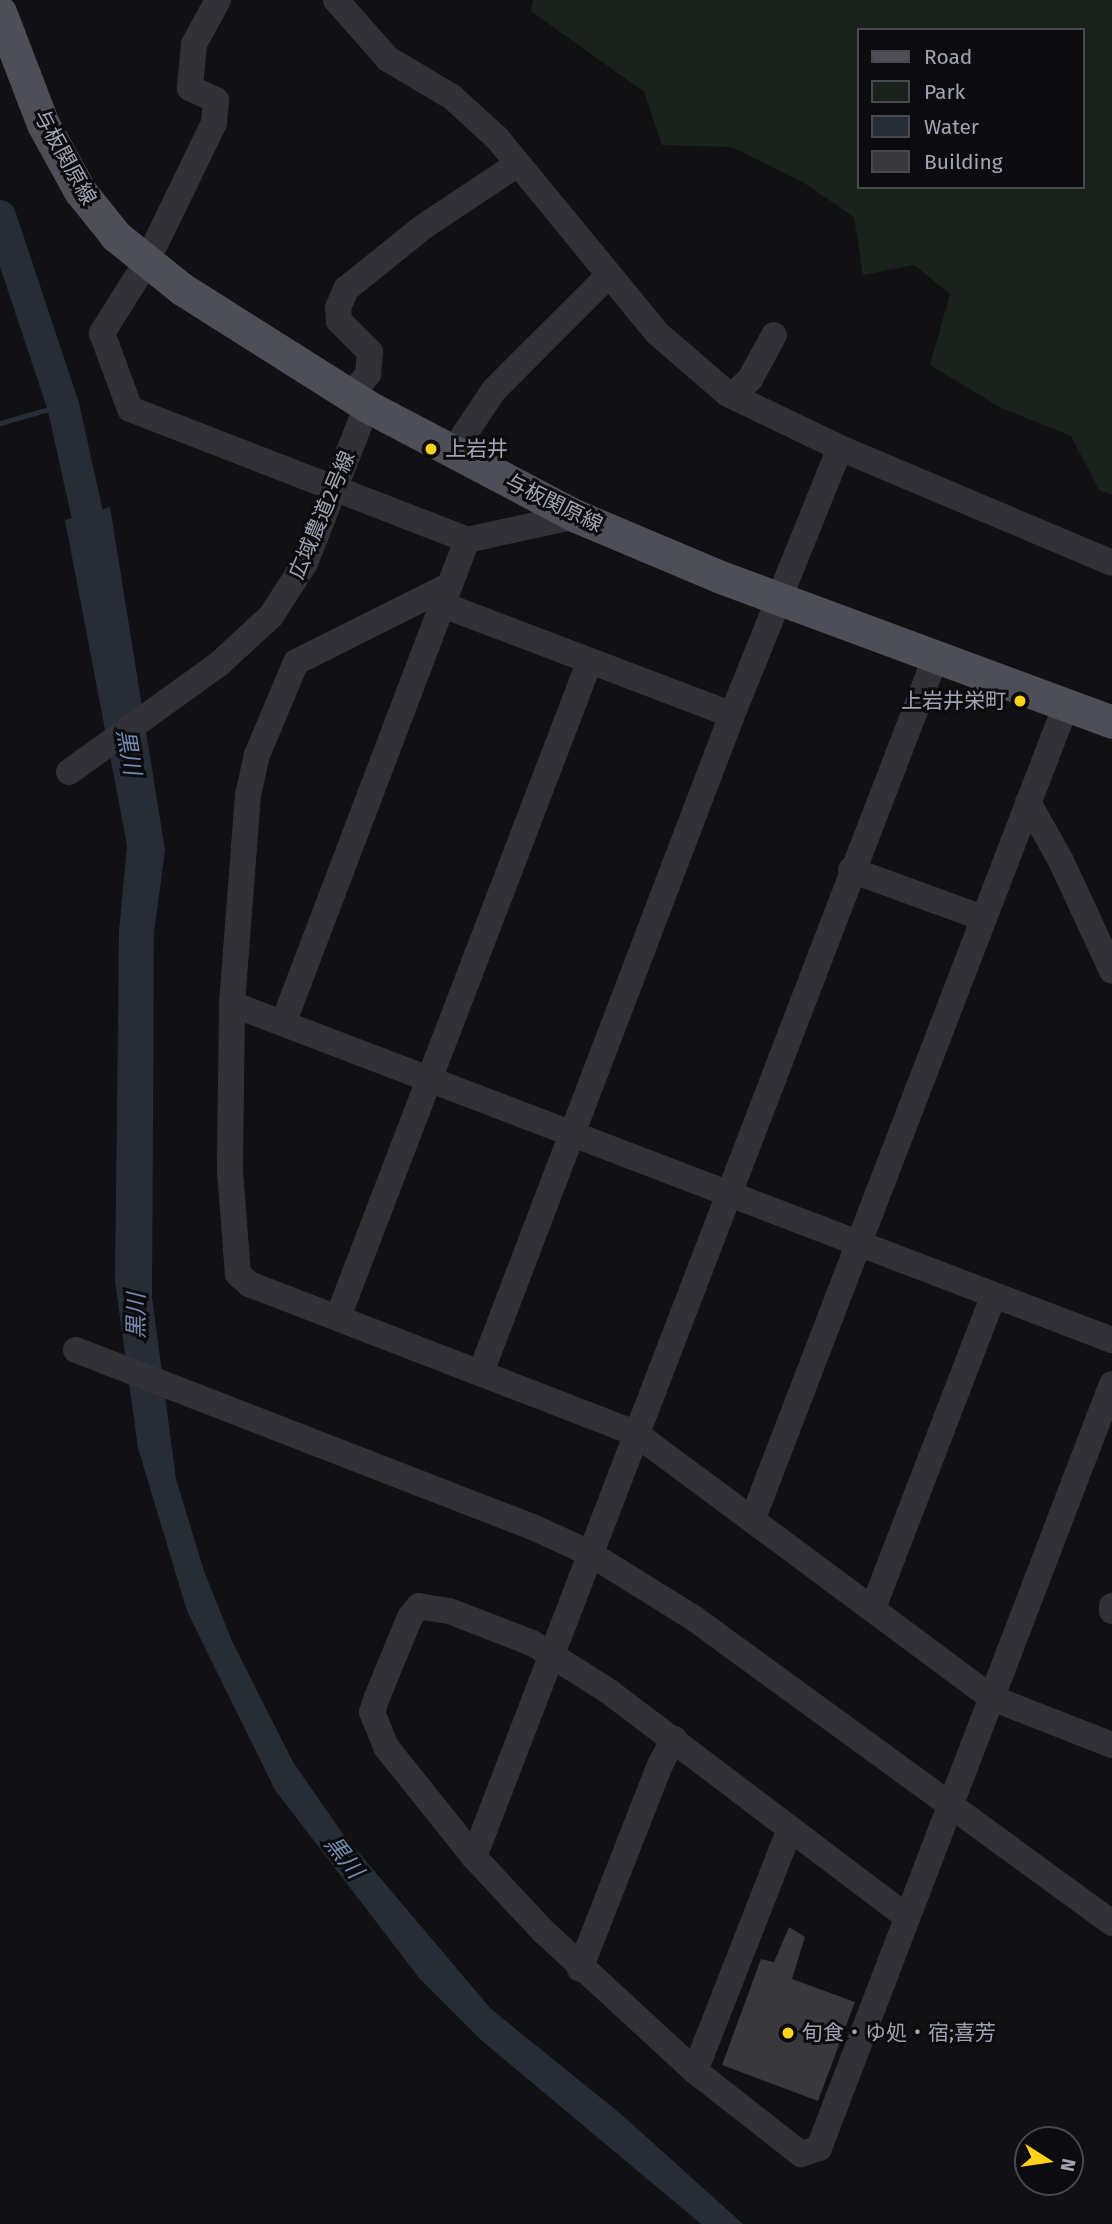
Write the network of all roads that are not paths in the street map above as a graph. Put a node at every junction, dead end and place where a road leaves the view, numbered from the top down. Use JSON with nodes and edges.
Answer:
{"nodes":[{"id":1,"x":218,"y":0,"type":"edge"},
{"id":2,"x":337,"y":0,"type":"edge"},
{"id":3,"x":0,"y":12,"type":"edge"},
{"id":4,"x":518,"y":164,"type":"junction"},
{"id":5,"x":146,"y":262,"type":"junction"},
{"id":6,"x":607,"y":277,"type":"junction"},
{"id":7,"x":775,"y":335,"type":"dead end"},
{"id":8,"x":732,"y":396,"type":"junction"},
{"id":9,"x":360,"y":400,"type":"junction"},
{"id":10,"x":839,"y":448,"type":"junction"},
{"id":11,"x":452,"y":453,"type":"junction"},
{"id":12,"x":334,"y":490,"type":"junction"},
{"id":13,"x":576,"y":516,"type":"junction"},
{"id":14,"x":467,"y":540,"type":"junction"},
{"id":15,"x":1112,"y":563,"type":"edge"},
{"id":16,"x":447,"y":595,"type":"junction"},
{"id":17,"x":777,"y":599,"type":"junction"},
{"id":18,"x":936,"y":656,"type":"junction"},
{"id":19,"x":589,"y":663,"type":"junction"},
{"id":20,"x":1066,"y":705,"type":"junction"},
{"id":21,"x":732,"y":715,"type":"junction"},
{"id":22,"x":1112,"y":722,"type":"edge"},
{"id":23,"x":69,"y":772,"type":"dead end"},
{"id":24,"x":1028,"y":802,"type":"junction"},
{"id":25,"x":851,"y":870,"type":"junction"},
{"id":26,"x":983,"y":918,"type":"junction"},
{"id":27,"x":1112,"y":971,"type":"edge"},
{"id":28,"x":232,"y":1004,"type":"junction"},
{"id":29,"x":284,"y":1021,"type":"junction"},
{"id":30,"x":428,"y":1078,"type":"junction"},
{"id":31,"x":573,"y":1134,"type":"junction"},
{"id":32,"x":729,"y":1194,"type":"junction"},
{"id":33,"x":859,"y":1243,"type":"junction"},
{"id":34,"x":993,"y":1297,"type":"junction"},
{"id":35,"x":338,"y":1317,"type":"junction"},
{"id":36,"x":1112,"y":1340,"type":"edge"},
{"id":37,"x":76,"y":1350,"type":"dead end"},
{"id":38,"x":481,"y":1372,"type":"junction"},
{"id":39,"x":1112,"y":1384,"type":"edge"},
{"id":40,"x":635,"y":1433,"type":"junction"},
{"id":41,"x":753,"y":1518,"type":"junction"},
{"id":42,"x":589,"y":1553,"type":"junction"},
{"id":43,"x":873,"y":1608,"type":"junction"},
{"id":44,"x":551,"y":1654,"type":"junction"},
{"id":45,"x":992,"y":1698,"type":"junction"},
{"id":46,"x":674,"y":1739,"type":"junction"},
{"id":47,"x":1112,"y":1745,"type":"edge"},
{"id":48,"x":950,"y":1808,"type":"junction"},
{"id":49,"x":790,"y":1829,"type":"junction"},
{"id":50,"x":474,"y":1857,"type":"junction"},
{"id":51,"x":907,"y":1917,"type":"junction"},
{"id":52,"x":1112,"y":1923,"type":"edge"},
{"id":53,"x":580,"y":1969,"type":"junction"},
{"id":54,"x":695,"y":2071,"type":"junction"}],
"edges":[{"from":1,"to":5,"type":"street"},
{"from":2,"to":4,"type":"street"},
{"from":3,"to":5,"type":"main road","name":"与板関原線"},
{"from":4,"to":6,"type":"street"},
{"from":4,"to":9,"type":"street","name":"広域農道2号線"},
{"from":5,"to":9,"type":"main road","name":"与板関原線"},
{"from":5,"to":12,"type":"street"},
{"from":6,"to":8,"type":"street"},
{"from":6,"to":11,"type":"street"},
{"from":7,"to":8,"type":"street"},
{"from":8,"to":10,"type":"street"},
{"from":9,"to":11,"type":"main road","name":"与板関原線"},
{"from":9,"to":12,"type":"street","name":"広域農道2号線"},
{"from":10,"to":15,"type":"street"},
{"from":10,"to":17,"type":"street"},
{"from":11,"to":13,"type":"main road","name":"与板関原線"},
{"from":12,"to":14,"type":"street"},
{"from":12,"to":23,"type":"street","name":"広域農道2号線"},
{"from":13,"to":14,"type":"street"},
{"from":13,"to":17,"type":"main road","name":"与板関原線"},
{"from":14,"to":16,"type":"street"},
{"from":16,"to":19,"type":"street"},
{"from":16,"to":28,"type":"street"},
{"from":16,"to":29,"type":"street"},
{"from":17,"to":18,"type":"main road","name":"与板関原線"},
{"from":17,"to":21,"type":"street"},
{"from":18,"to":20,"type":"main road","name":"与板関原線"},
{"from":18,"to":25,"type":"street"},
{"from":19,"to":21,"type":"street"},
{"from":19,"to":30,"type":"street"},
{"from":20,"to":22,"type":"main road","name":"与板関原線"},
{"from":20,"to":24,"type":"street"},
{"from":21,"to":31,"type":"street"},
{"from":24,"to":26,"type":"street"},
{"from":24,"to":27,"type":"street"},
{"from":25,"to":26,"type":"street"},
{"from":25,"to":32,"type":"street"},
{"from":26,"to":33,"type":"street"},
{"from":28,"to":29,"type":"street"},
{"from":28,"to":35,"type":"street"},
{"from":29,"to":30,"type":"street"},
{"from":30,"to":31,"type":"street"},
{"from":30,"to":35,"type":"street"},
{"from":31,"to":32,"type":"street"},
{"from":31,"to":38,"type":"street"},
{"from":32,"to":33,"type":"street"},
{"from":32,"to":40,"type":"street"},
{"from":33,"to":34,"type":"street"},
{"from":33,"to":41,"type":"street"},
{"from":34,"to":36,"type":"street"},
{"from":34,"to":43,"type":"street"},
{"from":35,"to":38,"type":"street"},
{"from":37,"to":42,"type":"street"},
{"from":38,"to":40,"type":"street"},
{"from":39,"to":45,"type":"street"},
{"from":40,"to":41,"type":"street"},
{"from":40,"to":42,"type":"street"},
{"from":41,"to":43,"type":"street"},
{"from":42,"to":44,"type":"street"},
{"from":42,"to":48,"type":"street"},
{"from":43,"to":45,"type":"street"},
{"from":44,"to":46,"type":"street"},
{"from":44,"to":50,"type":"street"},
{"from":44,"to":50,"type":"street"},
{"from":45,"to":47,"type":"street"},
{"from":45,"to":48,"type":"street"},
{"from":46,"to":49,"type":"street"},
{"from":46,"to":53,"type":"street"},
{"from":48,"to":51,"type":"street"},
{"from":48,"to":52,"type":"street"},
{"from":49,"to":51,"type":"street"},
{"from":49,"to":54,"type":"street"},
{"from":50,"to":53,"type":"street"},
{"from":51,"to":54,"type":"street"},
{"from":53,"to":54,"type":"street"}]}
